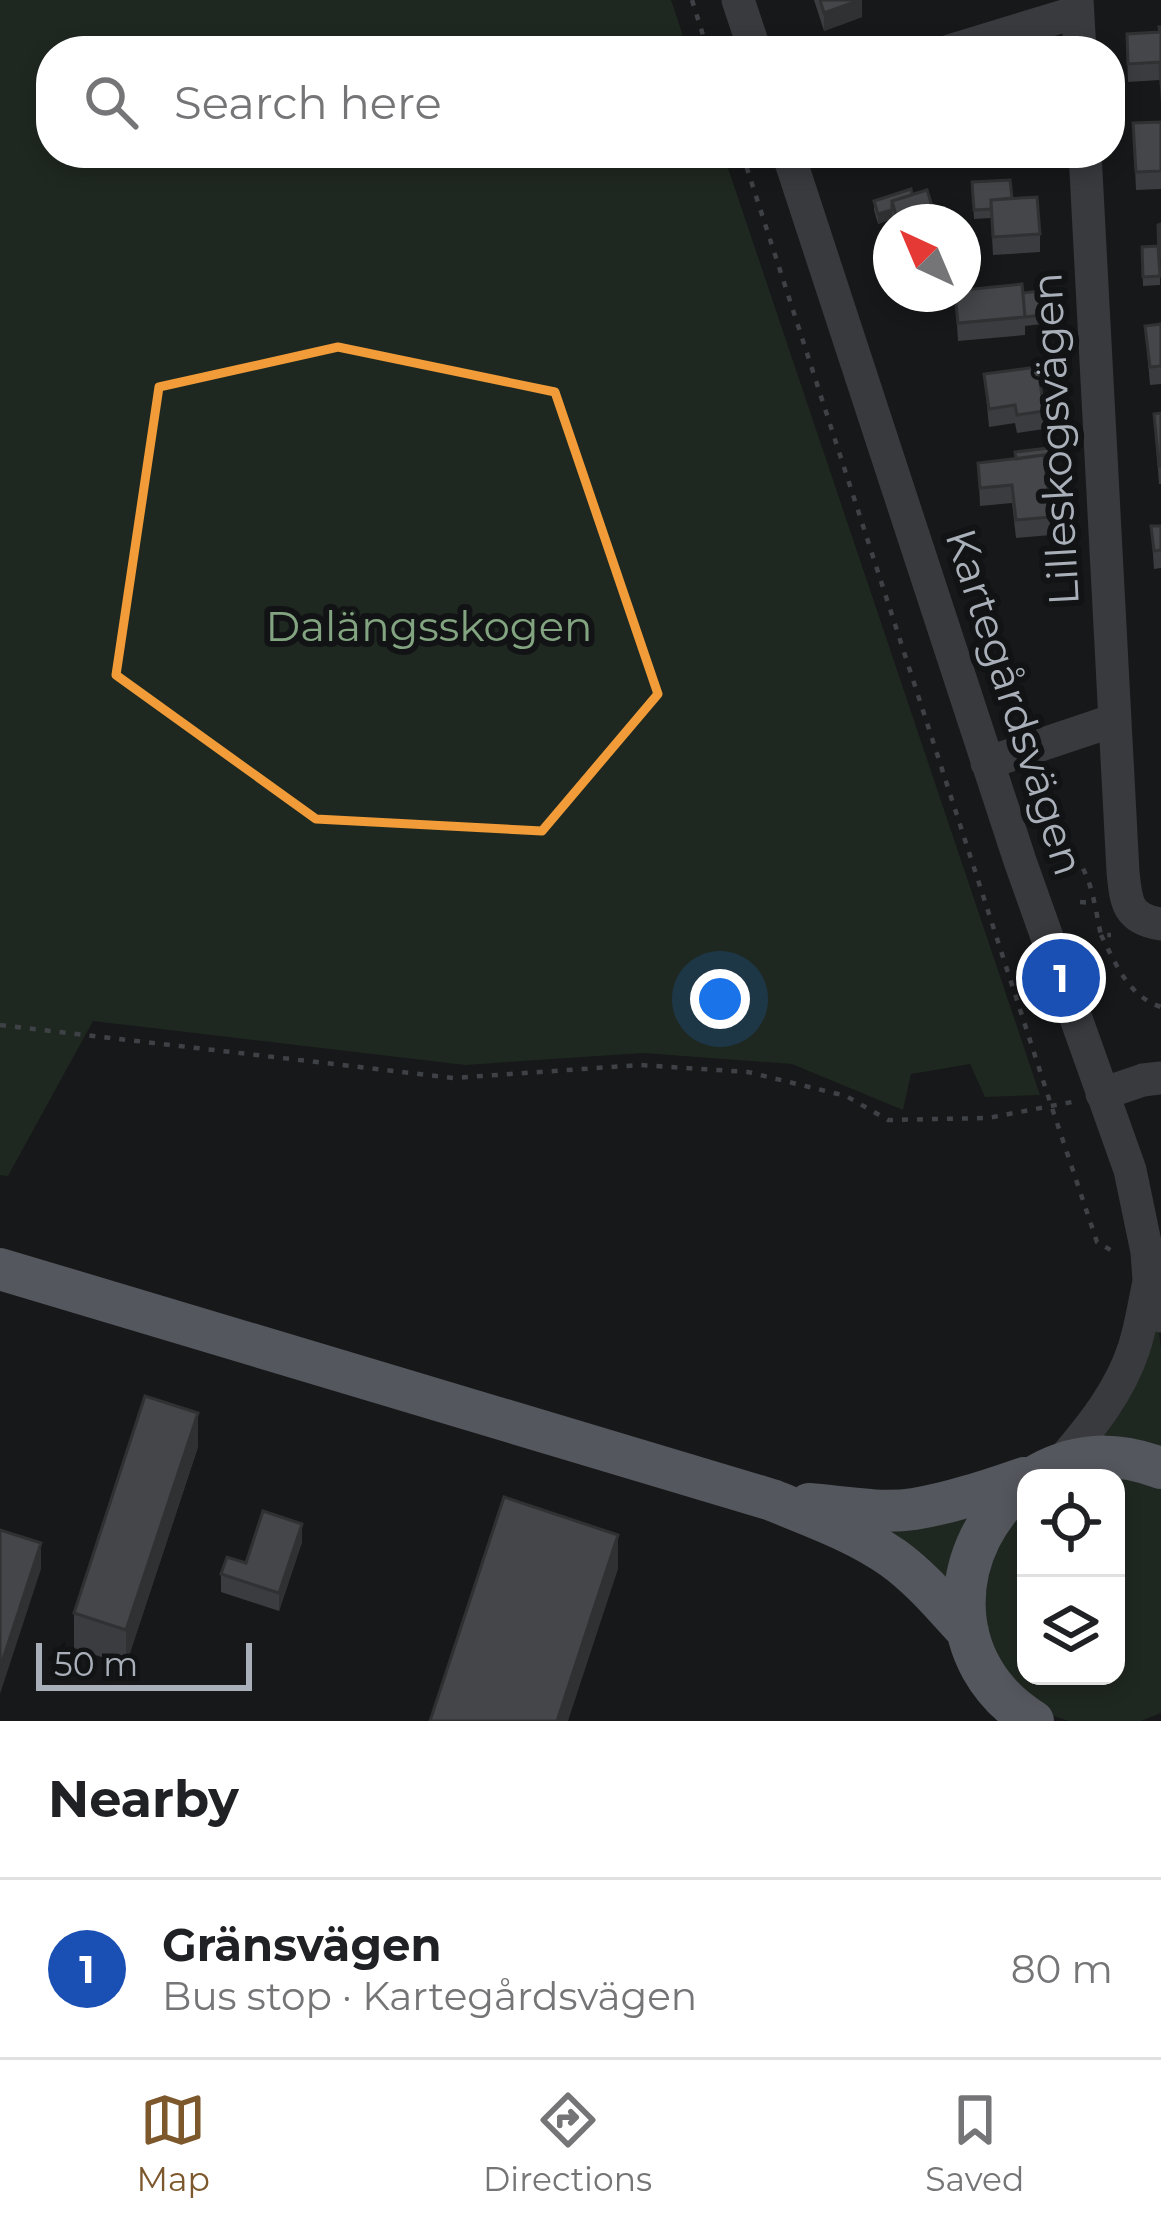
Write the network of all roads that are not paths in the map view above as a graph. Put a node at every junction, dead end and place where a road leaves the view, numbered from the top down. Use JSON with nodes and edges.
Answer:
{"nodes":[{"id":1,"x":738,"y":0,"type":"edge"},
{"id":2,"x":1077,"y":6,"type":"edge"},
{"id":3,"x":750,"y":36,"type":"edge"},
{"id":4,"x":992,"y":36,"type":"edge"},
{"id":5,"x":1078,"y":36,"type":"edge"},
{"id":6,"x":793,"y":168,"type":"edge"},
{"id":7,"x":1086,"y":168,"type":"edge"},
{"id":8,"x":1114,"y":720,"type":"junction"},
{"id":9,"x":987,"y":763,"type":"junction"},
{"id":10,"x":1159,"y":925,"type":"edge"},
{"id":11,"x":1161,"y":1078,"type":"edge"},
{"id":12,"x":1102,"y":1094,"type":"junction"},
{"id":13,"x":1148,"y":1266,"type":"junction"},
{"id":14,"x":0,"y":1269,"type":"edge"},
{"id":15,"x":1161,"y":1316,"type":"edge"},
{"id":16,"x":1161,"y":1468,"type":"edge"},
{"id":17,"x":1045,"y":1469,"type":"edge"},
{"id":18,"x":1060,"y":1469,"type":"edge"},
{"id":19,"x":1017,"y":1481,"type":"edge"},
{"id":20,"x":1017,"y":1493,"type":"edge"},
{"id":21,"x":772,"y":1500,"type":"junction"},
{"id":22,"x":975,"y":1650,"type":"junction"},
{"id":23,"x":1000,"y":1721,"type":"edge"},
{"id":24,"x":1034,"y":1721,"type":"edge"}],
"edges":[{"from":1,"to":3,"type":"street"},
{"from":2,"to":4,"type":"street"},
{"from":2,"to":5,"type":"street"},
{"from":6,"to":9,"type":"street","name":"Kartegårdsvägen"},
{"from":7,"to":8,"type":"street","name":"Lilleskogsvägen"},
{"from":8,"to":9,"type":"street"},
{"from":8,"to":10,"type":"street","name":"Lilleskogsvägen"},
{"from":9,"to":12,"type":"street","name":"Kartegårdsvägen"},
{"from":11,"to":12,"type":"street"},
{"from":12,"to":13,"type":"street","name":"Kartegårdsvägen"},
{"from":13,"to":15,"type":"street","name":"Kartegårdsvägen"},
{"from":13,"to":17,"type":"street","name":"Kartegårdsvägen"},
{"from":14,"to":21,"type":"main road"},
{"from":16,"to":18,"type":"main road"},
{"from":19,"to":21,"type":"main road"},
{"from":20,"to":22,"type":"main road"},
{"from":21,"to":22,"type":"main road"},
{"from":22,"to":23,"type":"street"},
{"from":22,"to":24,"type":"main road"}]}
